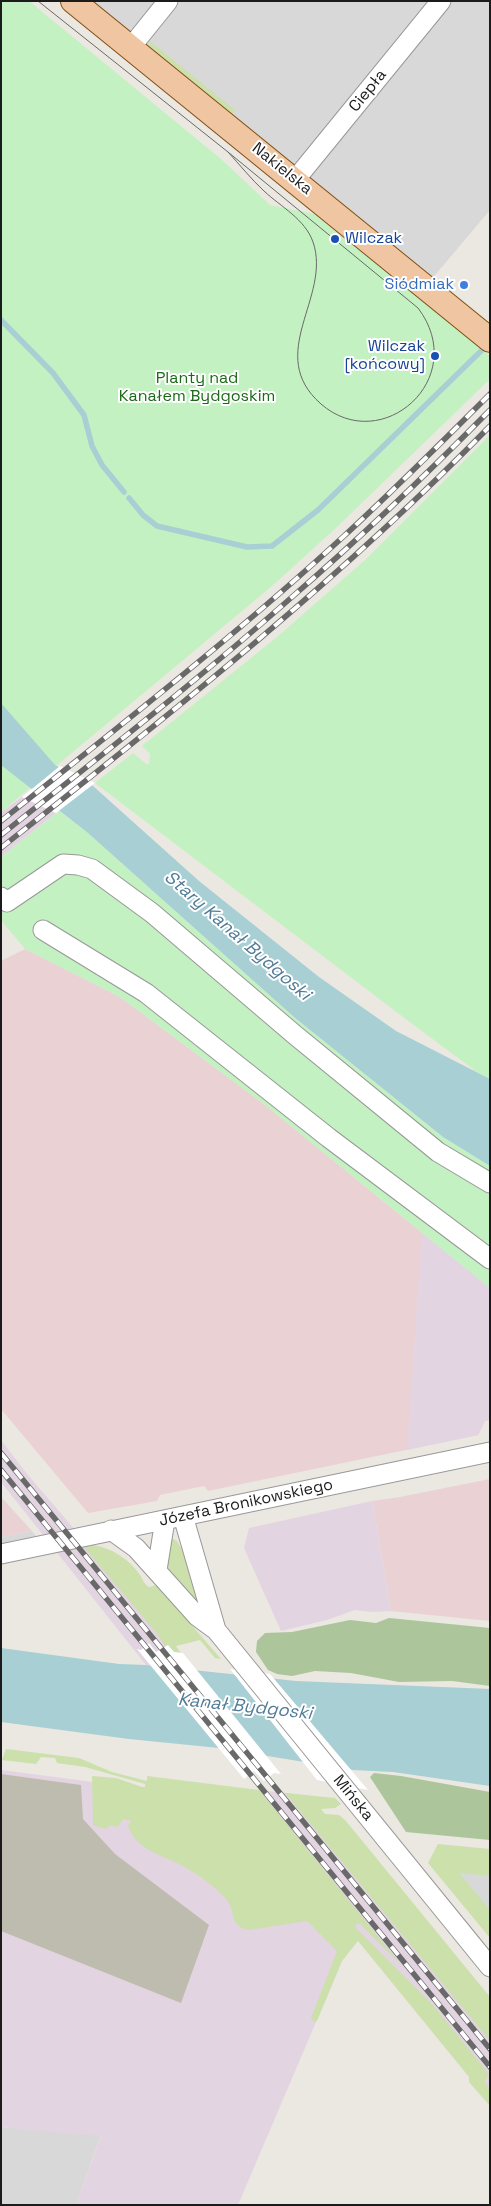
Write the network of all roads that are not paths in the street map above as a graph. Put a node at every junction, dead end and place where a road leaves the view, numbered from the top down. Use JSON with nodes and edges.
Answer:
{"nodes":[{"id":1,"x":72,"y":1,"type":"edge"},
{"id":2,"x":168,"y":1,"type":"edge"},
{"id":3,"x":441,"y":1,"type":"edge"},
{"id":4,"x":130,"y":47,"type":"junction"},
{"id":5,"x":295,"y":180,"type":"junction"},
{"id":6,"x":490,"y":340,"type":"edge"},
{"id":7,"x":1,"y":897,"type":"edge"},
{"id":8,"x":43,"y":930,"type":"dead end"},
{"id":9,"x":490,"y":1183,"type":"edge"},
{"id":10,"x":490,"y":1259,"type":"edge"},
{"id":11,"x":490,"y":1452,"type":"edge"},
{"id":12,"x":183,"y":1516,"type":"junction"},
{"id":13,"x":165,"y":1520,"type":"junction"},
{"id":14,"x":111,"y":1530,"type":"junction"},
{"id":15,"x":1,"y":1554,"type":"edge"},
{"id":16,"x":157,"y":1570,"type":"junction"},
{"id":17,"x":222,"y":1637,"type":"junction"},
{"id":18,"x":490,"y":1967,"type":"edge"}],
"edges":[{"from":1,"to":4,"type":"main road","name":"Nakielska"},
{"from":2,"to":4,"type":"street"},
{"from":3,"to":5,"type":"street","name":"Ciepła"},
{"from":4,"to":5,"type":"main road","name":"Nakielska"},
{"from":5,"to":6,"type":"main road","name":"Nakielska"},
{"from":7,"to":9,"type":"street"},
{"from":8,"to":10,"type":"street"},
{"from":11,"to":12,"type":"street","name":"Józefa Bronikowskiego"},
{"from":12,"to":13,"type":"street","name":"Józefa Bronikowskiego"},
{"from":12,"to":17,"type":"street","name":"Mińska"},
{"from":13,"to":14,"type":"street","name":"Józefa Bronikowskiego"},
{"from":13,"to":16,"type":"street"},
{"from":14,"to":15,"type":"street","name":"Józefa Bronikowskiego"},
{"from":14,"to":16,"type":"street","name":"Mińska"},
{"from":16,"to":17,"type":"street","name":"Mińska"},
{"from":17,"to":18,"type":"street","name":"Mińska"}]}
